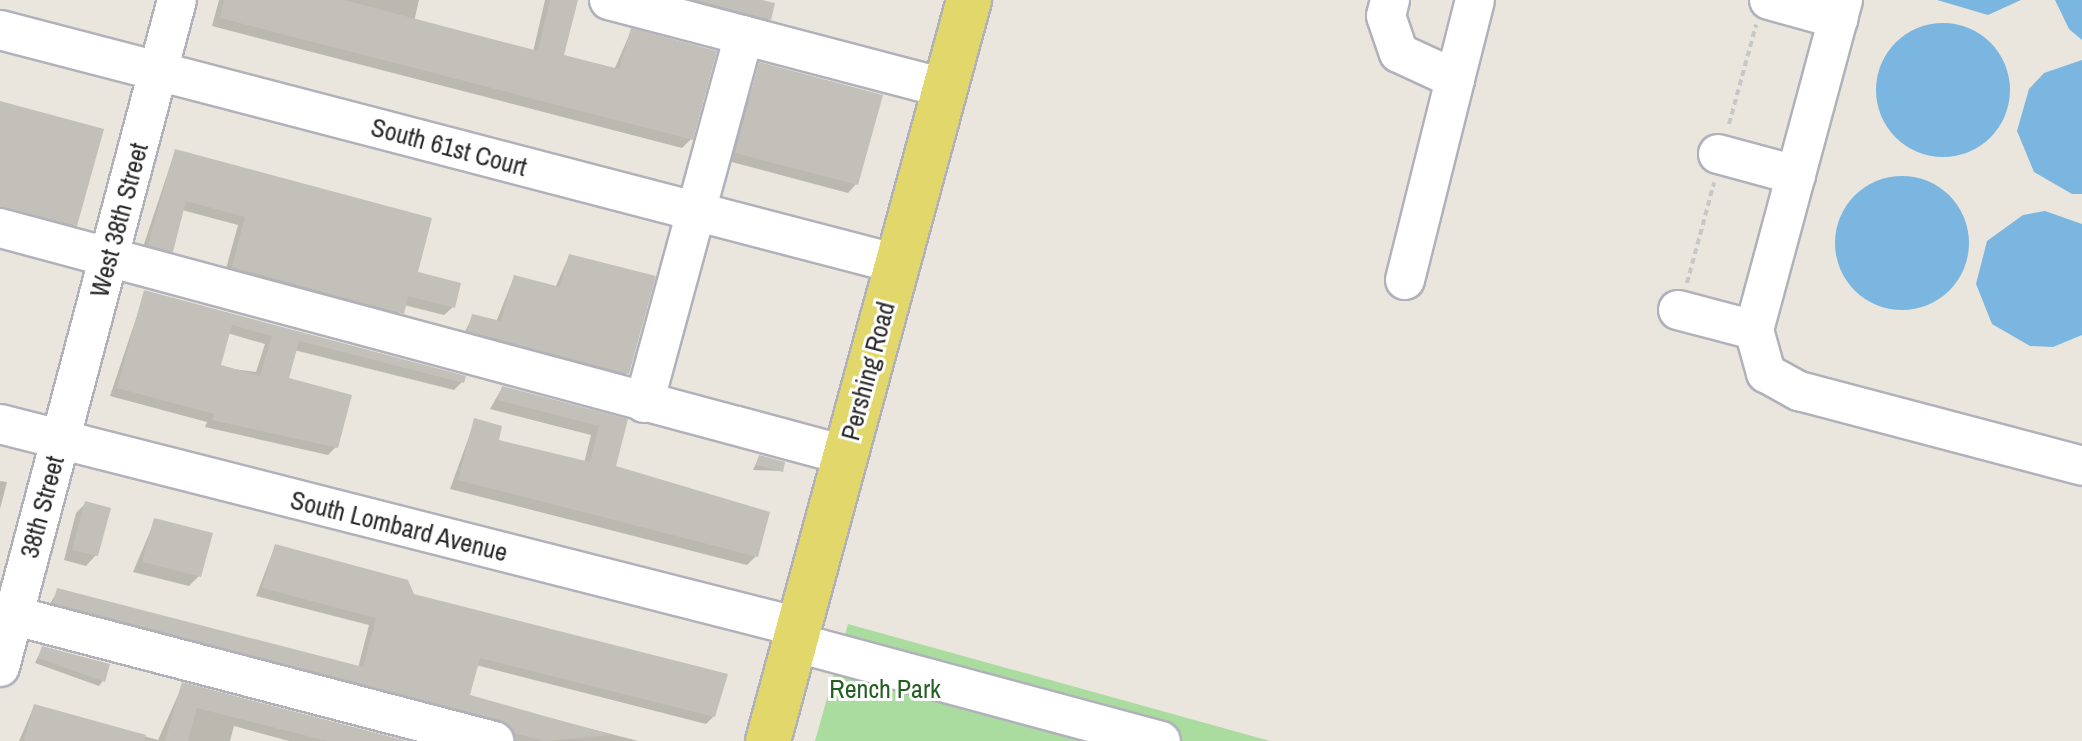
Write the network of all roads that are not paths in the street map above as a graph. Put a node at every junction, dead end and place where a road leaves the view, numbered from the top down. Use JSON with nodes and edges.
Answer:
{"nodes":[{"id":1,"x":177,"y":0,"type":"edge"},
{"id":2,"x":609,"y":0,"type":"edge"},
{"id":3,"x":969,"y":0,"type":"edge"},
{"id":4,"x":1390,"y":0,"type":"edge"},
{"id":5,"x":1475,"y":0,"type":"edge"},
{"id":6,"x":1765,"y":8,"type":"edge"},
{"id":7,"x":1841,"y":10,"type":"edge"},
{"id":8,"x":0,"y":30,"type":"edge"},
{"id":9,"x":744,"y":35,"type":"junction"},
{"id":10,"x":158,"y":71,"type":"junction"},
{"id":11,"x":1455,"y":79,"type":"junction"},
{"id":12,"x":945,"y":88,"type":"junction"},
{"id":13,"x":1721,"y":155,"type":"road end"},
{"id":14,"x":1796,"y":175,"type":"junction"},
{"id":15,"x":696,"y":211,"type":"junction"},
{"id":16,"x":0,"y":228,"type":"edge"},
{"id":17,"x":109,"y":256,"type":"junction"},
{"id":18,"x":898,"y":264,"type":"junction"},
{"id":19,"x":1405,"y":280,"type":"dead end"},
{"id":20,"x":1682,"y":302,"type":"road end"},
{"id":21,"x":1754,"y":330,"type":"junction"},
{"id":22,"x":644,"y":403,"type":"junction"},
{"id":23,"x":0,"y":424,"type":"edge"},
{"id":24,"x":60,"y":440,"type":"junction"},
{"id":25,"x":845,"y":455,"type":"junction"},
{"id":26,"x":2082,"y":466,"type":"edge"},
{"id":27,"x":7,"y":614,"type":"edge"},
{"id":28,"x":796,"y":634,"type":"junction"},
{"id":29,"x":0,"y":667,"type":"edge"},
{"id":30,"x":494,"y":741,"type":"edge"},
{"id":31,"x":768,"y":741,"type":"edge"},
{"id":32,"x":1161,"y":741,"type":"edge"}],
"edges":[{"from":1,"to":10,"type":"street","name":"West 38th Street"},
{"from":2,"to":9,"type":"street"},
{"from":3,"to":12,"type":"main road","name":"Pershing Road"},
{"from":4,"to":11,"type":"street"},
{"from":5,"to":11,"type":"street"},
{"from":6,"to":7,"type":"street"},
{"from":7,"to":14,"type":"street"},
{"from":8,"to":10,"type":"street","name":"South 61st Court"},
{"from":9,"to":12,"type":"street"},
{"from":9,"to":15,"type":"street"},
{"from":10,"to":15,"type":"street","name":"South 61st Court"},
{"from":10,"to":17,"type":"street","name":"West 38th Street"},
{"from":11,"to":19,"type":"street"},
{"from":12,"to":18,"type":"main road","name":"Pershing Road"},
{"from":13,"to":14,"type":"street"},
{"from":14,"to":21,"type":"street"},
{"from":15,"to":18,"type":"street","name":"South 61st Court"},
{"from":15,"to":22,"type":"street"},
{"from":16,"to":17,"type":"street"},
{"from":17,"to":22,"type":"street"},
{"from":17,"to":24,"type":"street","name":"West 38th Street"},
{"from":18,"to":25,"type":"main road","name":"Pershing Road"},
{"from":20,"to":21,"type":"street"},
{"from":21,"to":26,"type":"street"},
{"from":22,"to":25,"type":"street"},
{"from":23,"to":24,"type":"street","name":"South Lombard Avenue"},
{"from":24,"to":27,"type":"street","name":"38th Street"},
{"from":24,"to":28,"type":"street","name":"South Lombard Avenue"},
{"from":25,"to":28,"type":"main road","name":"Pershing Road"},
{"from":27,"to":29,"type":"street","name":"38th Street"},
{"from":27,"to":30,"type":"street"},
{"from":28,"to":31,"type":"main road","name":"Pershing Road"},
{"from":28,"to":32,"type":"street","name":"South Lombard Avenue"}]}
